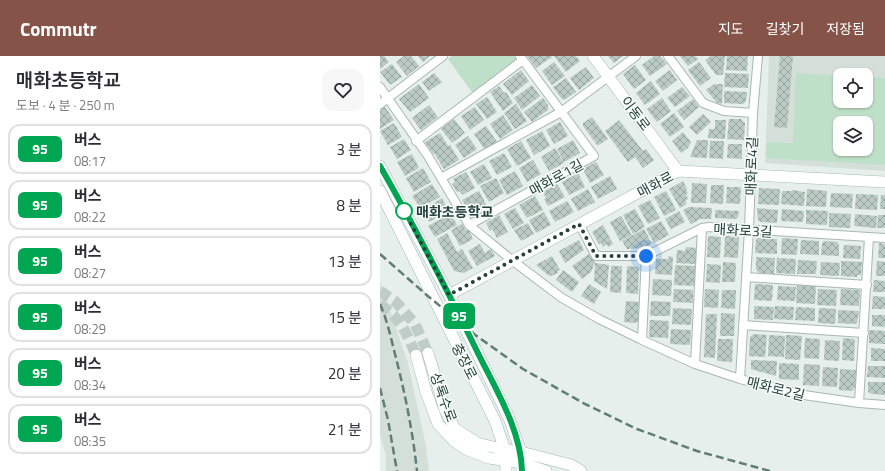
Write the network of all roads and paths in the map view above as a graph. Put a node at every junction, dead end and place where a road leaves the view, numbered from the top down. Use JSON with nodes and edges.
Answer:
{"nodes":[{"id":1,"x":443,"y":56,"type":"edge"},
{"id":2,"x":593,"y":56,"type":"edge"},
{"id":3,"x":636,"y":56,"type":"edge"},
{"id":4,"x":668,"y":56,"type":"edge"},
{"id":5,"x":758,"y":56,"type":"edge"},
{"id":6,"x":522,"y":58,"type":"edge"},
{"id":7,"x":608,"y":77,"type":"junction"},
{"id":8,"x":380,"y":87,"type":"edge"},
{"id":9,"x":389,"y":98,"type":"junction"},
{"id":10,"x":380,"y":104,"type":"edge"},
{"id":11,"x":561,"y":112,"type":"junction"},
{"id":12,"x":753,"y":113,"type":"junction"},
{"id":13,"x":416,"y":141,"type":"junction"},
{"id":14,"x":380,"y":166,"type":"edge"},
{"id":15,"x":678,"y":171,"type":"junction"},
{"id":16,"x":750,"y":175,"type":"junction"},
{"id":17,"x":440,"y":178,"type":"junction"},
{"id":18,"x":885,"y":182,"type":"edge"},
{"id":19,"x":380,"y":191,"type":"edge"},
{"id":20,"x":579,"y":224,"type":"junction"},
{"id":21,"x":469,"y":225,"type":"junction"},
{"id":22,"x":702,"y":228,"type":"junction"},
{"id":23,"x":749,"y":230,"type":"junction"},
{"id":24,"x":869,"y":237,"type":"junction"},
{"id":25,"x":885,"y":238,"type":"edge"},
{"id":26,"x":646,"y":256,"type":"junction"},
{"id":27,"x":513,"y":261,"type":"junction"},
{"id":28,"x":746,"y":277,"type":"junction"},
{"id":29,"x":867,"y":285,"type":"junction"},
{"id":30,"x":449,"y":295,"type":"junction"},
{"id":31,"x":742,"y":325,"type":"junction"},
{"id":32,"x":864,"y":333,"type":"junction"},
{"id":33,"x":642,"y":340,"type":"junction"},
{"id":34,"x":428,"y":353,"type":"tunnel mouth"},
{"id":35,"x":416,"y":355,"type":"tunnel mouth"},
{"id":36,"x":695,"y":364,"type":"junction"},
{"id":37,"x":740,"y":379,"type":"junction"},
{"id":38,"x":859,"y":403,"type":"junction"},
{"id":39,"x":885,"y":405,"type":"edge"},
{"id":40,"x":506,"y":460,"type":"edge"},
{"id":41,"x":521,"y":462,"type":"edge"},
{"id":42,"x":546,"y":471,"type":"edge"},
{"id":43,"x":581,"y":471,"type":"edge"}],
"edges":[{"from":1,"to":9,"type":"street"},
{"from":2,"to":7,"type":"street","name":"이동로"},
{"from":3,"to":7,"type":"street"},
{"from":4,"to":12,"type":"street"},
{"from":5,"to":12,"type":"street","name":"매화로4길"},
{"from":6,"to":11,"type":"street","name":"매화로1길"},
{"from":6,"to":13,"type":"street","name":"매화로1길"},
{"from":7,"to":11,"type":"street"},
{"from":7,"to":15,"type":"street","name":"이동로"},
{"from":8,"to":9,"type":"street"},
{"from":9,"to":10,"type":"street"},
{"from":9,"to":13,"type":"street"},
{"from":11,"to":17,"type":"street"},
{"from":11,"to":21,"type":"street","name":"매화로1길"},
{"from":12,"to":16,"type":"street","name":"매화로4길"},
{"from":13,"to":17,"type":"street"},
{"from":14,"to":30,"type":"street","name":"충장로"},
{"from":15,"to":16,"type":"street","name":"매화로"},
{"from":15,"to":20,"type":"street","name":"매화로"},
{"from":16,"to":18,"type":"street","name":"매화로"},
{"from":16,"to":23,"type":"street","name":"매화로4길"},
{"from":17,"to":21,"type":"street"},
{"from":19,"to":40,"type":"street","name":"충장로"},
{"from":20,"to":26,"type":"street","name":"매화로3길"},
{"from":20,"to":27,"type":"street","name":"매화로"},
{"from":21,"to":27,"type":"street"},
{"from":22,"to":23,"type":"street","name":"매화로3길"},
{"from":22,"to":26,"type":"street","name":"매화로3길"},
{"from":22,"to":36,"type":"street"},
{"from":23,"to":24,"type":"street","name":"매화로3길"},
{"from":23,"to":28,"type":"street","name":"매화로4길"},
{"from":24,"to":25,"type":"street","name":"매화로3길"},
{"from":24,"to":29,"type":"street"},
{"from":26,"to":33,"type":"street"},
{"from":27,"to":30,"type":"street","name":"매화로"},
{"from":27,"to":33,"type":"street","name":"매화로2길"},
{"from":28,"to":29,"type":"street"},
{"from":28,"to":31,"type":"street","name":"매화로4길"},
{"from":29,"to":32,"type":"street"},
{"from":30,"to":41,"type":"street","name":"충장로"},
{"from":31,"to":32,"type":"street"},
{"from":31,"to":37,"type":"street","name":"매화로4길"},
{"from":32,"to":38,"type":"street"},
{"from":33,"to":36,"type":"street","name":"매화로2길"},
{"from":34,"to":40,"type":"street","name":"상록수로"},
{"from":35,"to":40,"type":"street","name":"상록수로"},
{"from":36,"to":37,"type":"street","name":"매화로2길"},
{"from":37,"to":38,"type":"street","name":"매화로2길"},
{"from":38,"to":39,"type":"street","name":"매화로2길"},
{"from":40,"to":41,"type":"street","name":"상록수로"},
{"from":41,"to":42,"type":"street","name":"상록수로"},
{"from":41,"to":43,"type":"street","name":"상록수로"}]}
